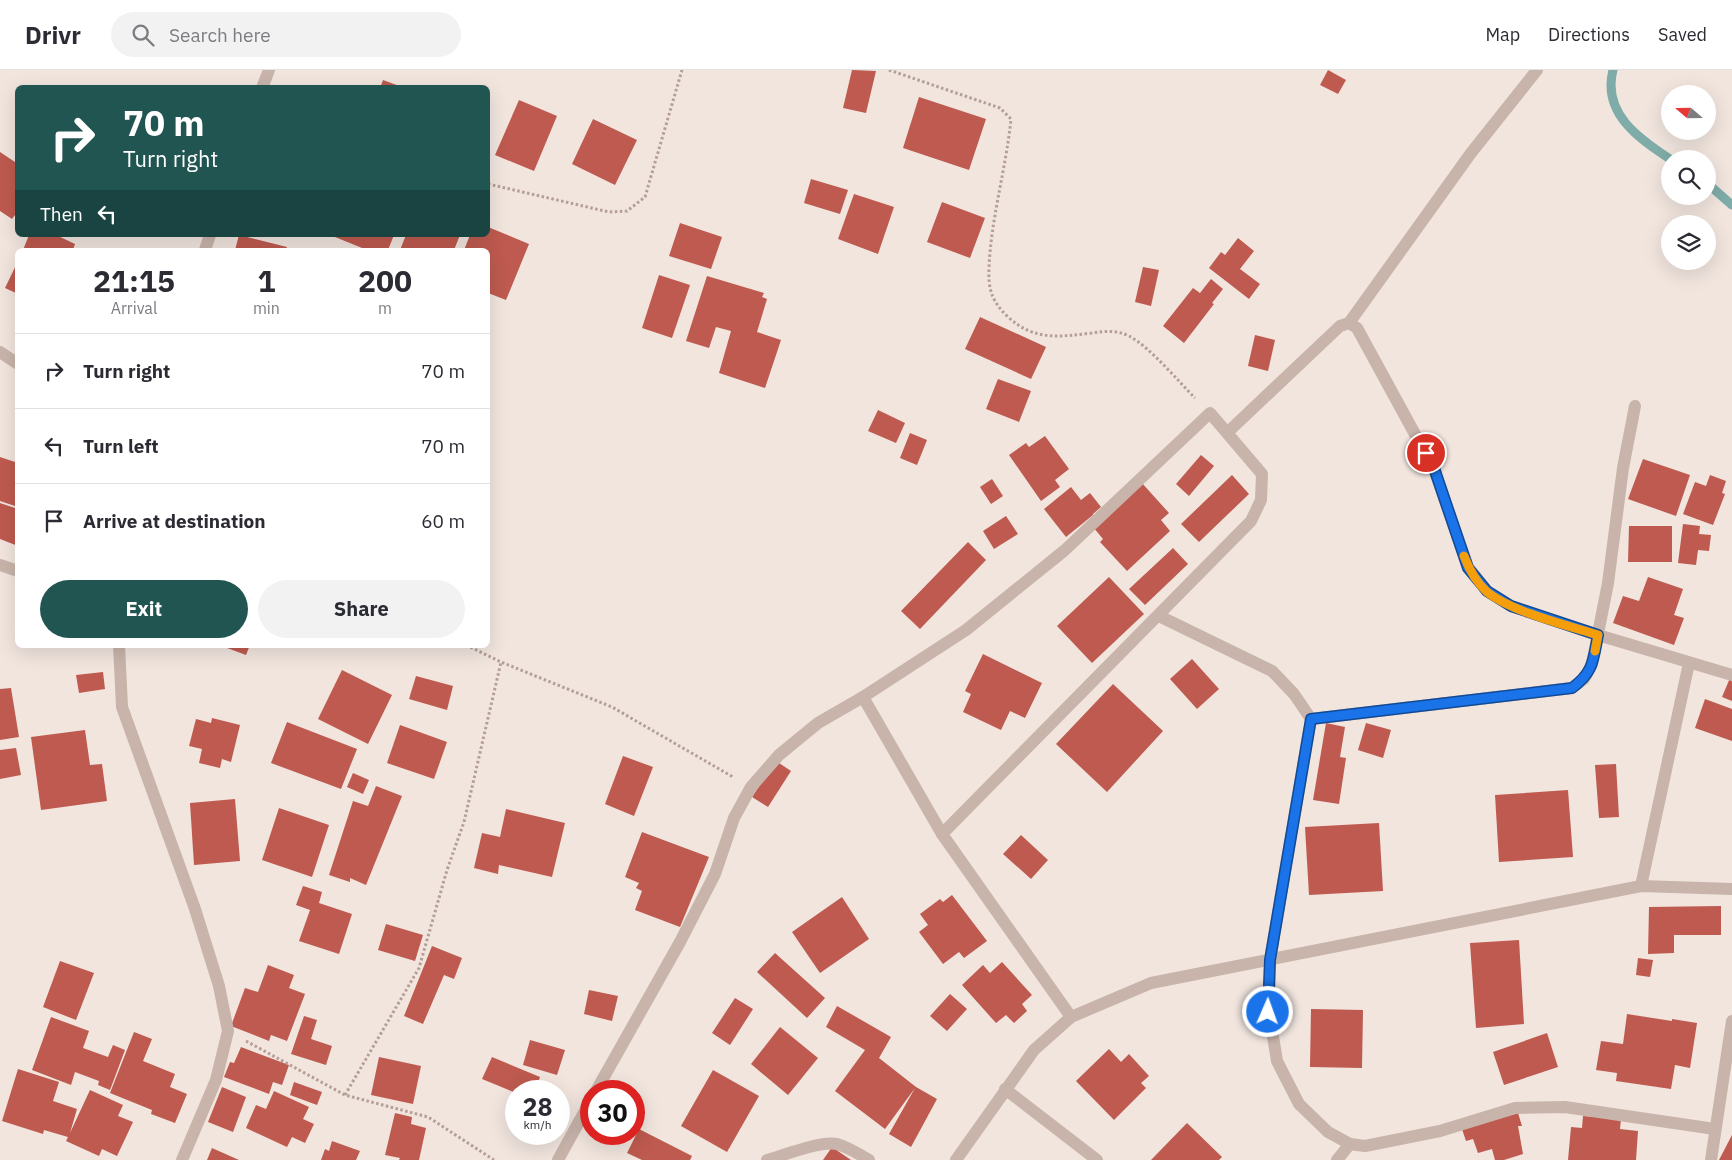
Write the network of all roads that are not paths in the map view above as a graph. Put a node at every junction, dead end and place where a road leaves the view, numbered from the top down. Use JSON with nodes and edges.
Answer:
{"nodes":[{"id":1,"x":269,"y":70,"type":"edge"},
{"id":2,"x":1537,"y":70,"type":"edge"},
{"id":3,"x":263,"y":85,"type":"edge"},
{"id":4,"x":1349,"y":323,"type":"junction"},
{"id":5,"x":0,"y":352,"type":"edge"},
{"id":6,"x":15,"y":362,"type":"edge"},
{"id":7,"x":1635,"y":406,"type":"dead end"},
{"id":8,"x":1228,"y":432,"type":"junction"},
{"id":9,"x":0,"y":565,"type":"edge"},
{"id":10,"x":15,"y":570,"type":"edge"},
{"id":11,"x":1159,"y":616,"type":"junction"},
{"id":12,"x":1598,"y":635,"type":"junction"},
{"id":13,"x":119,"y":648,"type":"edge"},
{"id":14,"x":1689,"y":663,"type":"junction"},
{"id":15,"x":1732,"y":676,"type":"edge"},
{"id":16,"x":863,"y":697,"type":"junction"},
{"id":17,"x":1311,"y":719,"type":"junction"},
{"id":18,"x":942,"y":834,"type":"junction"},
{"id":19,"x":1641,"y":886,"type":"junction"},
{"id":20,"x":1732,"y":889,"type":"edge"},
{"id":21,"x":1270,"y":960,"type":"junction"},
{"id":22,"x":1071,"y":1017,"type":"junction"},
{"id":23,"x":1732,"y":1021,"type":"edge"},
{"id":24,"x":602,"y":1080,"type":"edge"},
{"id":25,"x":1005,"y":1089,"type":"junction"},
{"id":26,"x":580,"y":1120,"type":"edge"},
{"id":27,"x":1715,"y":1129,"type":"junction"},
{"id":28,"x":1350,"y":1144,"type":"junction"},
{"id":29,"x":182,"y":1160,"type":"edge"},
{"id":30,"x":558,"y":1160,"type":"edge"},
{"id":31,"x":767,"y":1160,"type":"edge"},
{"id":32,"x":869,"y":1160,"type":"edge"},
{"id":33,"x":956,"y":1160,"type":"edge"},
{"id":34,"x":1096,"y":1160,"type":"edge"},
{"id":35,"x":1337,"y":1160,"type":"edge"},
{"id":36,"x":1711,"y":1160,"type":"edge"}],
"edges":[{"from":1,"to":3,"type":"street"},
{"from":2,"to":4,"type":"street"},
{"from":4,"to":8,"type":"street"},
{"from":4,"to":12,"type":"street"},
{"from":5,"to":6,"type":"street"},
{"from":7,"to":12,"type":"street"},
{"from":8,"to":11,"type":"street"},
{"from":8,"to":16,"type":"street"},
{"from":9,"to":10,"type":"street"},
{"from":11,"to":17,"type":"street"},
{"from":11,"to":18,"type":"street"},
{"from":12,"to":14,"type":"street"},
{"from":12,"to":17,"type":"street"},
{"from":13,"to":29,"type":"street"},
{"from":14,"to":15,"type":"street"},
{"from":14,"to":19,"type":"street"},
{"from":16,"to":18,"type":"street"},
{"from":16,"to":24,"type":"street"},
{"from":17,"to":21,"type":"street"},
{"from":18,"to":22,"type":"street"},
{"from":19,"to":20,"type":"street"},
{"from":19,"to":21,"type":"street"},
{"from":21,"to":22,"type":"street"},
{"from":21,"to":28,"type":"street"},
{"from":22,"to":25,"type":"street"},
{"from":23,"to":27,"type":"street"},
{"from":25,"to":33,"type":"street"},
{"from":25,"to":34,"type":"street"},
{"from":26,"to":30,"type":"street"},
{"from":27,"to":28,"type":"street"},
{"from":27,"to":36,"type":"street"},
{"from":28,"to":35,"type":"street"},
{"from":31,"to":32,"type":"street"}]}
